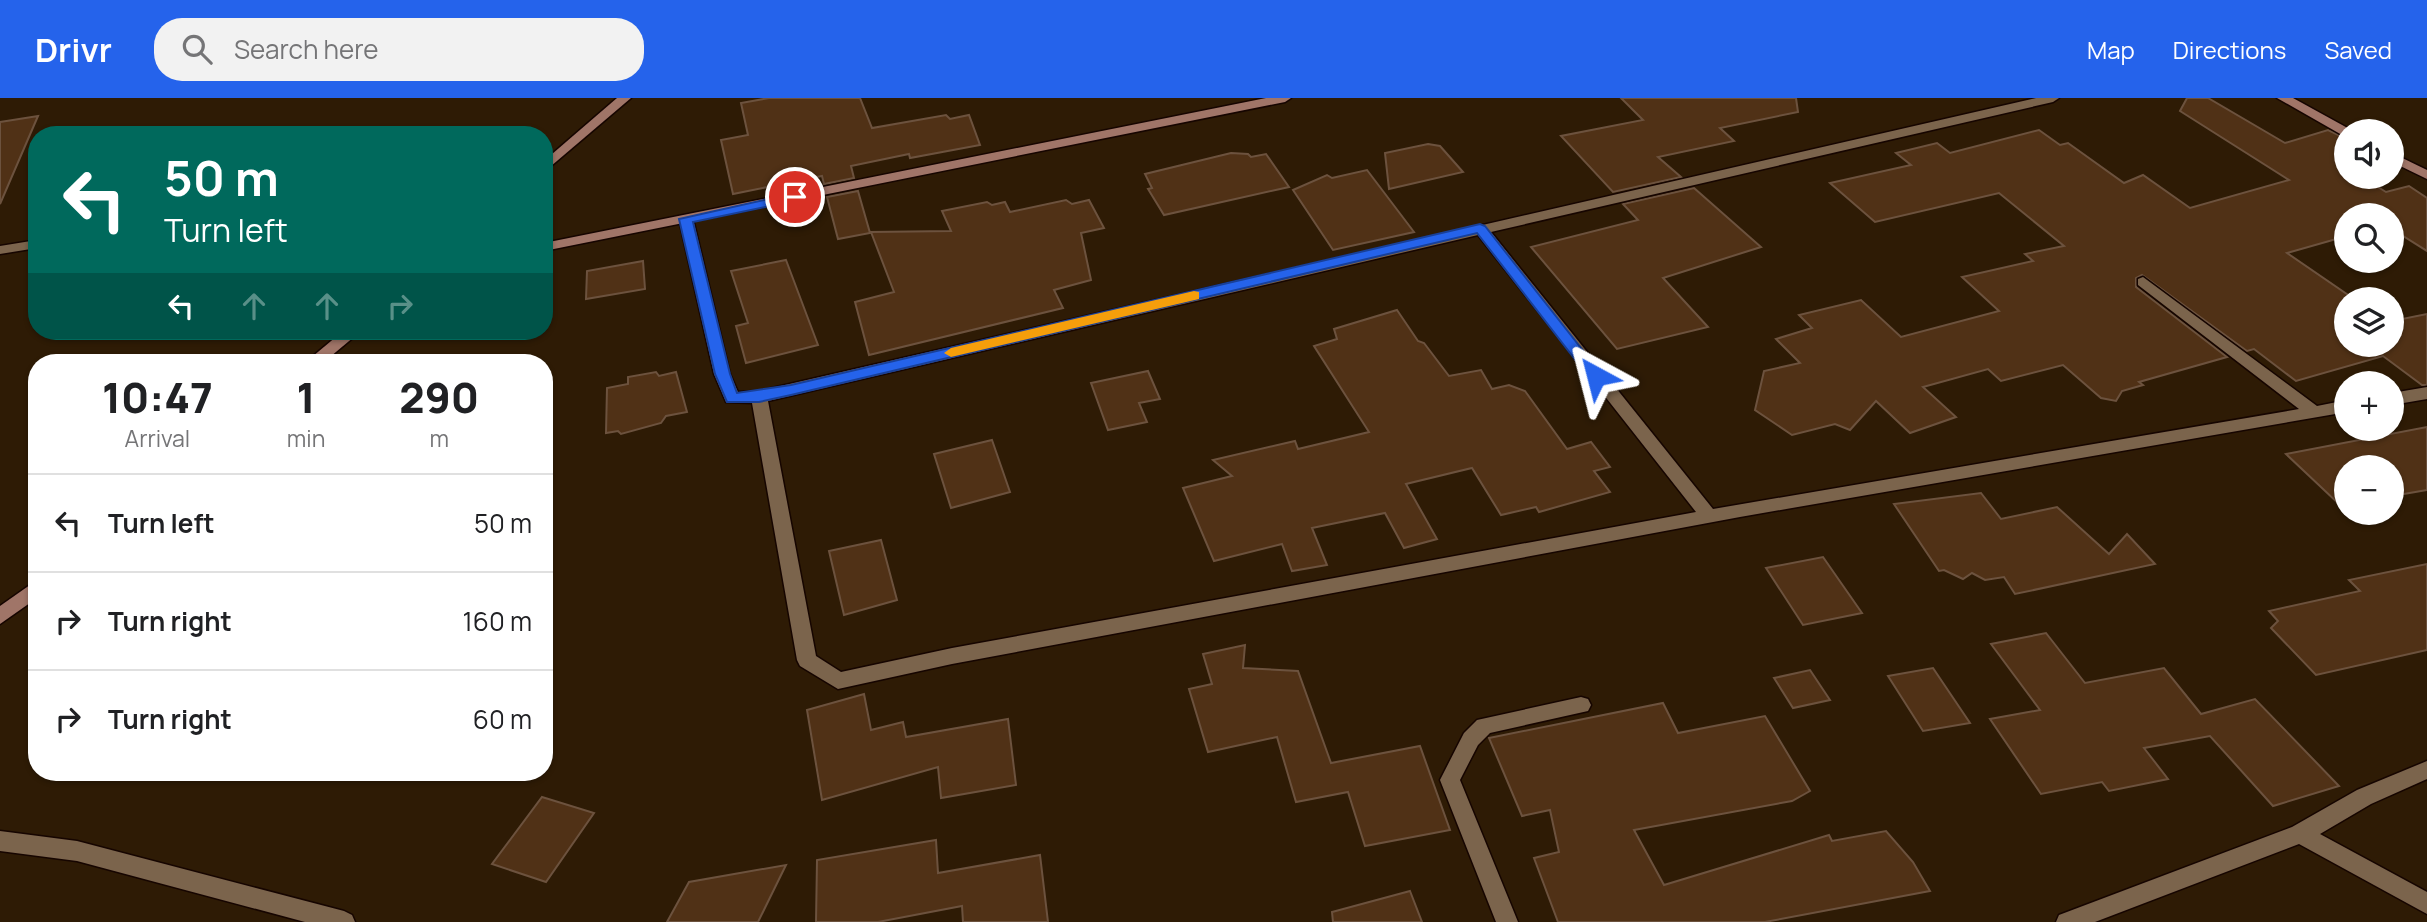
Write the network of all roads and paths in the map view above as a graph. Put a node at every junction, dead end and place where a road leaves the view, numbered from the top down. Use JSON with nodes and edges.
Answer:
{"nodes":[{"id":1,"x":625,"y":98,"type":"edge"},
{"id":2,"x":1285,"y":98,"type":"edge"},
{"id":3,"x":2053,"y":98,"type":"edge"},
{"id":4,"x":2283,"y":98,"type":"edge"},
{"id":5,"x":2334,"y":125,"type":"edge"},
{"id":6,"x":553,"y":160,"type":"edge"},
{"id":7,"x":2404,"y":163,"type":"edge"},
{"id":8,"x":2427,"y":175,"type":"edge"},
{"id":9,"x":686,"y":219,"type":"junction"},
{"id":10,"x":1480,"y":228,"type":"junction"},
{"id":11,"x":28,"y":245,"type":"edge"},
{"id":12,"x":553,"y":245,"type":"edge"},
{"id":13,"x":0,"y":250,"type":"edge"},
{"id":14,"x":2143,"y":282,"type":"dead end"},
{"id":15,"x":342,"y":340,"type":"edge"},
{"id":16,"x":324,"y":354,"type":"edge"},
{"id":17,"x":2427,"y":393,"type":"edge"},
{"id":18,"x":759,"y":397,"type":"junction"},
{"id":19,"x":2404,"y":397,"type":"edge"},
{"id":20,"x":2334,"y":409,"type":"edge"},
{"id":21,"x":2314,"y":412,"type":"junction"},
{"id":22,"x":1709,"y":515,"type":"junction"},
{"id":23,"x":28,"y":594,"type":"edge"},
{"id":24,"x":0,"y":617,"type":"edge"},
{"id":25,"x":1581,"y":705,"type":"dead end"},
{"id":26,"x":2427,"y":770,"type":"edge"},
{"id":27,"x":2300,"y":834,"type":"junction"},
{"id":28,"x":0,"y":841,"type":"edge"},
{"id":29,"x":2427,"y":904,"type":"edge"},
{"id":30,"x":344,"y":922,"type":"edge"},
{"id":31,"x":1507,"y":922,"type":"edge"},
{"id":32,"x":2067,"y":922,"type":"edge"}],
"edges":[{"from":1,"to":6,"type":"street"},
{"from":2,"to":9,"type":"street"},
{"from":3,"to":10,"type":"street"},
{"from":4,"to":5,"type":"street"},
{"from":7,"to":8,"type":"street"},
{"from":9,"to":12,"type":"street"},
{"from":9,"to":18,"type":"street"},
{"from":10,"to":18,"type":"street"},
{"from":10,"to":22,"type":"street"},
{"from":11,"to":13,"type":"street"},
{"from":14,"to":21,"type":"street"},
{"from":15,"to":16,"type":"street"},
{"from":17,"to":19,"type":"street"},
{"from":18,"to":22,"type":"street"},
{"from":20,"to":21,"type":"street"},
{"from":21,"to":22,"type":"street"},
{"from":23,"to":24,"type":"street"},
{"from":25,"to":31,"type":"street"},
{"from":26,"to":27,"type":"street"},
{"from":27,"to":29,"type":"street"},
{"from":27,"to":32,"type":"street"},
{"from":28,"to":30,"type":"street"}]}
